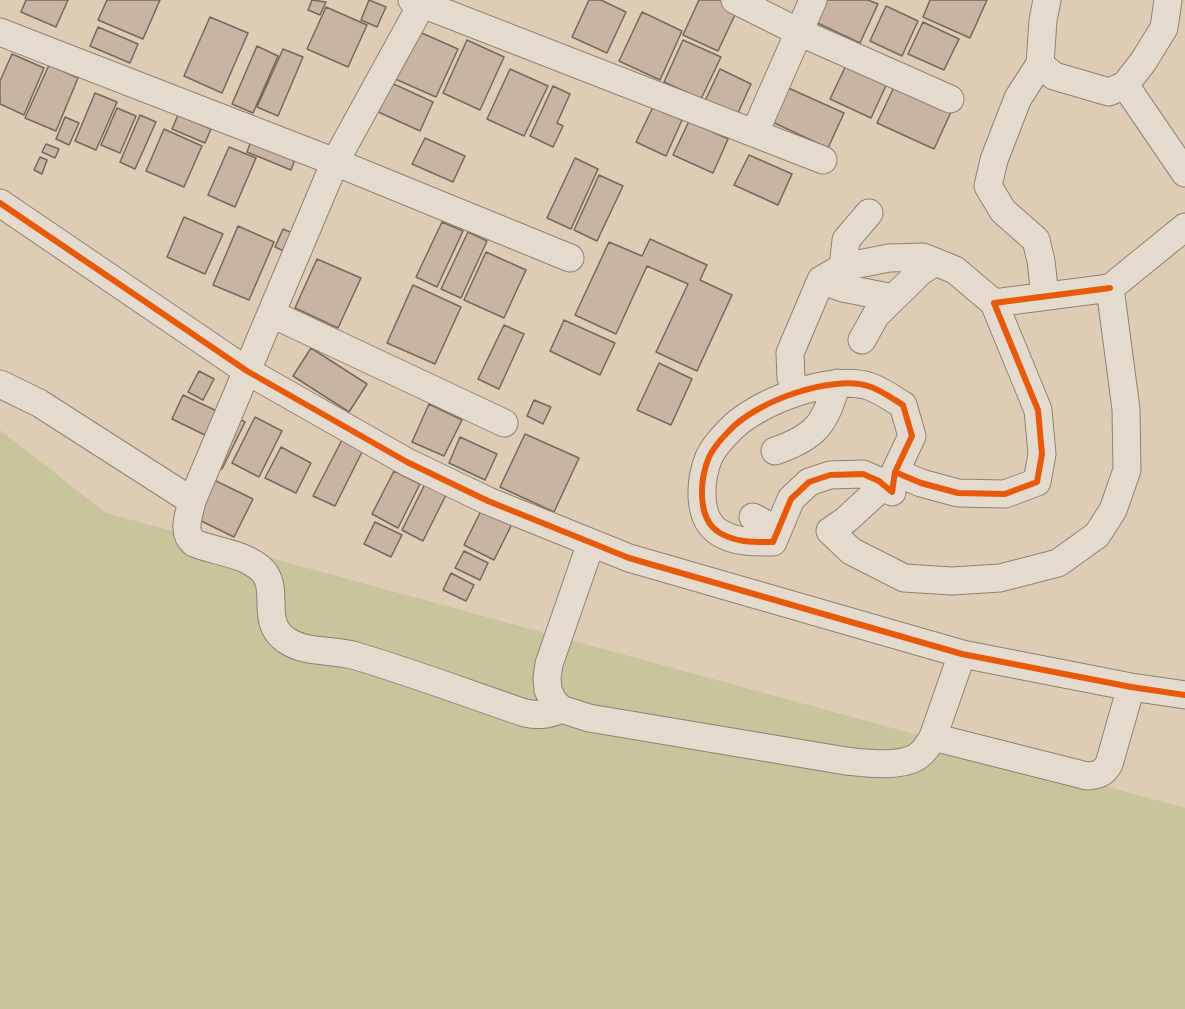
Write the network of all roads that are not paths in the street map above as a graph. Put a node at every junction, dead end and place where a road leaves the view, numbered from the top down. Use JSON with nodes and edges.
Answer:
{"nodes":[{"id":1,"x":735,"y":0,"type":"edge"},
{"id":2,"x":813,"y":0,"type":"edge"},
{"id":3,"x":1047,"y":0,"type":"edge"},
{"id":4,"x":1168,"y":0,"type":"edge"},
{"id":5,"x":419,"y":1,"type":"edge"},
{"id":6,"x":0,"y":32,"type":"edge"},
{"id":7,"x":799,"y":32,"type":"junction"},
{"id":8,"x":1040,"y":64,"type":"junction"},
{"id":9,"x":1125,"y":84,"type":"junction"},
{"id":10,"x":950,"y":99,"type":"dead end"},
{"id":11,"x":755,"y":132,"type":"junction"},
{"id":12,"x":823,"y":160,"type":"dead end"},
{"id":13,"x":335,"y":162,"type":"junction"},
{"id":14,"x":1185,"y":173,"type":"edge"},
{"id":15,"x":0,"y":203,"type":"edge"},
{"id":16,"x":869,"y":213,"type":"dead end"},
{"id":17,"x":1185,"y":227,"type":"edge"},
{"id":18,"x":570,"y":258,"type":"dead end"},
{"id":19,"x":935,"y":262,"type":"junction"},
{"id":20,"x":832,"y":274,"type":"junction"},
{"id":21,"x":1110,"y":288,"type":"junction"},
{"id":22,"x":1045,"y":296,"type":"junction"},
{"id":23,"x":893,"y":298,"type":"junction"},
{"id":24,"x":994,"y":303,"type":"junction"},
{"id":25,"x":272,"y":314,"type":"junction"},
{"id":26,"x":862,"y":340,"type":"dead end"},
{"id":27,"x":247,"y":371,"type":"junction"},
{"id":28,"x":837,"y":383,"type":"junction"},
{"id":29,"x":0,"y":384,"type":"edge"},
{"id":30,"x":797,"y":392,"type":"junction"},
{"id":31,"x":504,"y":423,"type":"dead end"},
{"id":32,"x":775,"y":451,"type":"dead end"},
{"id":33,"x":882,"y":474,"type":"junction"},
{"id":34,"x":192,"y":501,"type":"junction"},
{"id":35,"x":753,"y":517,"type":"dead end"},
{"id":36,"x":777,"y":530,"type":"junction"},
{"id":37,"x":591,"y":543,"type":"junction"},
{"id":38,"x":962,"y":654,"type":"junction"},
{"id":39,"x":1131,"y":687,"type":"junction"},
{"id":40,"x":1185,"y":695,"type":"edge"},
{"id":41,"x":561,"y":709,"type":"junction"},
{"id":42,"x":933,"y":737,"type":"junction"}],
"edges":[{"from":1,"to":7,"type":"street"},
{"from":2,"to":7,"type":"street"},
{"from":3,"to":8,"type":"street"},
{"from":4,"to":9,"type":"street"},
{"from":5,"to":11,"type":"street"},
{"from":5,"to":13,"type":"street"},
{"from":6,"to":13,"type":"street"},
{"from":7,"to":10,"type":"street"},
{"from":7,"to":11,"type":"street"},
{"from":8,"to":9,"type":"street"},
{"from":8,"to":22,"type":"street"},
{"from":9,"to":14,"type":"street"},
{"from":11,"to":12,"type":"street"},
{"from":13,"to":18,"type":"street"},
{"from":13,"to":25,"type":"street"},
{"from":15,"to":27,"type":"street"},
{"from":16,"to":20,"type":"street"},
{"from":17,"to":21,"type":"street"},
{"from":19,"to":20,"type":"street"},
{"from":19,"to":23,"type":"street"},
{"from":19,"to":24,"type":"street"},
{"from":20,"to":23,"type":"street"},
{"from":20,"to":30,"type":"street"},
{"from":21,"to":22,"type":"street"},
{"from":21,"to":33,"type":"street"},
{"from":22,"to":24,"type":"street"},
{"from":23,"to":26,"type":"street"},
{"from":24,"to":33,"type":"street"},
{"from":25,"to":27,"type":"street"},
{"from":25,"to":31,"type":"street"},
{"from":27,"to":34,"type":"street"},
{"from":27,"to":37,"type":"street"},
{"from":28,"to":30,"type":"street"},
{"from":28,"to":32,"type":"street"},
{"from":28,"to":33,"type":"street"},
{"from":29,"to":34,"type":"street"},
{"from":30,"to":36,"type":"street"},
{"from":33,"to":36,"type":"street"},
{"from":34,"to":41,"type":"street"},
{"from":35,"to":36,"type":"street"},
{"from":37,"to":38,"type":"street"},
{"from":37,"to":41,"type":"street"},
{"from":38,"to":39,"type":"street"},
{"from":38,"to":42,"type":"street"},
{"from":39,"to":40,"type":"street"},
{"from":39,"to":42,"type":"street"},
{"from":41,"to":42,"type":"street"}]}
